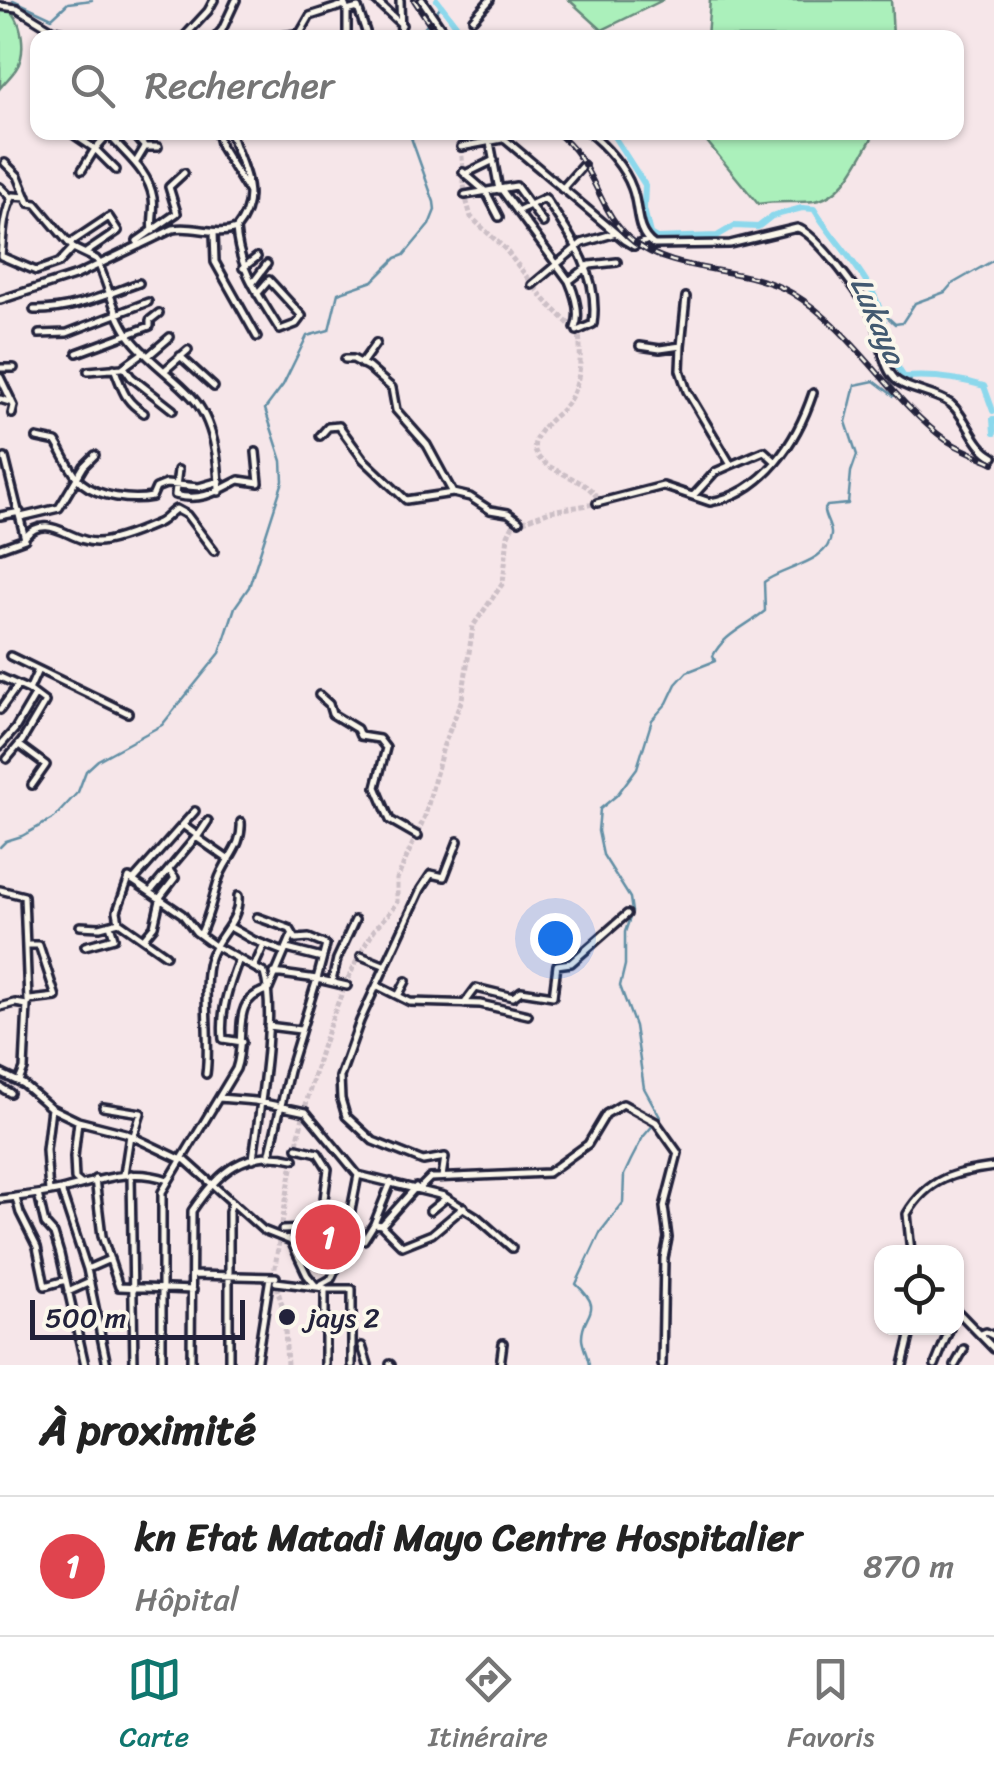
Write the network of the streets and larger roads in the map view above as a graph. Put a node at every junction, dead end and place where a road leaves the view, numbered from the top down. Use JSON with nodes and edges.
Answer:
{"nodes":[{"id":1,"x":214,"y":0,"type":"edge"},
{"id":2,"x":236,"y":0,"type":"edge"},
{"id":3,"x":375,"y":0,"type":"edge"},
{"id":4,"x":400,"y":0,"type":"edge"},
{"id":5,"x":490,"y":0,"type":"edge"},
{"id":6,"x":423,"y":2,"type":"edge"},
{"id":7,"x":345,"y":5,"type":"edge"},
{"id":8,"x":0,"y":6,"type":"edge"},
{"id":9,"x":473,"y":19,"type":"dead end"},
{"id":10,"x":402,"y":26,"type":"junction"},
{"id":11,"x":53,"y":30,"type":"edge"},
{"id":12,"x":191,"y":30,"type":"edge"},
{"id":13,"x":220,"y":30,"type":"edge"},
{"id":14,"x":303,"y":30,"type":"edge"},
{"id":15,"x":347,"y":30,"type":"edge"},
{"id":16,"x":365,"y":30,"type":"edge"},
{"id":17,"x":401,"y":30,"type":"edge"},
{"id":18,"x":442,"y":30,"type":"edge"},
{"id":19,"x":81,"y":140,"type":"edge"},
{"id":20,"x":101,"y":140,"type":"edge"},
{"id":21,"x":114,"y":140,"type":"edge"},
{"id":22,"x":139,"y":140,"type":"edge"},
{"id":23,"x":219,"y":140,"type":"edge"},
{"id":24,"x":233,"y":140,"type":"edge"},
{"id":25,"x":496,"y":140,"type":"edge"},
{"id":26,"x":504,"y":140,"type":"edge"},
{"id":27,"x":595,"y":140,"type":"edge"},
{"id":28,"x":490,"y":142,"type":"junction"},
{"id":29,"x":461,"y":146,"type":"dead end"},
{"id":30,"x":145,"y":147,"type":"junction"},
{"id":31,"x":158,"y":147,"type":"dead end"},
{"id":32,"x":94,"y":149,"type":"junction"},
{"id":33,"x":494,"y":160,"type":"junction"},
{"id":34,"x":136,"y":162,"type":"junction"},
{"id":35,"x":4,"y":163,"type":"dead end"},
{"id":36,"x":583,"y":164,"type":"dead end"},
{"id":37,"x":82,"y":170,"type":"dead end"},
{"id":38,"x":116,"y":170,"type":"dead end"},
{"id":39,"x":184,"y":173,"type":"dead end"},
{"id":40,"x":0,"y":187,"type":"edge"},
{"id":41,"x":562,"y":189,"type":"junction"},
{"id":42,"x":500,"y":190,"type":"junction"},
{"id":43,"x":250,"y":192,"type":"junction"},
{"id":44,"x":486,"y":192,"type":"junction"},
{"id":45,"x":465,"y":194,"type":"dead end"},
{"id":46,"x":11,"y":198,"type":"junction"},
{"id":47,"x":27,"y":198,"type":"junction"},
{"id":48,"x":530,"y":205,"type":"junction"},
{"id":49,"x":516,"y":211,"type":"junction"},
{"id":50,"x":499,"y":217,"type":"dead end"},
{"id":51,"x":99,"y":222,"type":"junction"},
{"id":52,"x":543,"y":223,"type":"dead end"},
{"id":53,"x":236,"y":229,"type":"junction"},
{"id":54,"x":153,"y":231,"type":"junction"},
{"id":55,"x":214,"y":231,"type":"junction"},
{"id":56,"x":616,"y":233,"type":"junction"},
{"id":57,"x":107,"y":238,"type":"junction"},
{"id":58,"x":647,"y":240,"type":"junction"},
{"id":59,"x":140,"y":245,"type":"junction"},
{"id":60,"x":72,"y":246,"type":"junction"},
{"id":61,"x":579,"y":246,"type":"junction"},
{"id":62,"x":85,"y":253,"type":"junction"},
{"id":63,"x":257,"y":256,"type":"dead end"},
{"id":64,"x":616,"y":262,"type":"dead end"},
{"id":65,"x":266,"y":264,"type":"dead end"},
{"id":66,"x":100,"y":265,"type":"junction"},
{"id":67,"x":557,"y":265,"type":"junction"},
{"id":68,"x":243,"y":268,"type":"junction"},
{"id":69,"x":586,"y":268,"type":"junction"},
{"id":70,"x":569,"y":281,"type":"junction"},
{"id":71,"x":139,"y":282,"type":"dead end"},
{"id":72,"x":252,"y":284,"type":"junction"},
{"id":73,"x":532,"y":285,"type":"dead end"},
{"id":74,"x":110,"y":292,"type":"junction"},
{"id":75,"x":257,"y":294,"type":"junction"},
{"id":76,"x":686,"y":297,"type":"dead end"},
{"id":77,"x":0,"y":300,"type":"edge"},
{"id":78,"x":148,"y":302,"type":"dead end"},
{"id":79,"x":34,"y":310,"type":"dead end"},
{"id":80,"x":159,"y":313,"type":"dead end"},
{"id":81,"x":118,"y":314,"type":"junction"},
{"id":82,"x":38,"y":334,"type":"dead end"},
{"id":83,"x":129,"y":335,"type":"junction"},
{"id":84,"x":170,"y":337,"type":"dead end"},
{"id":85,"x":257,"y":337,"type":"dead end"},
{"id":86,"x":376,"y":343,"type":"dead end"},
{"id":87,"x":640,"y":346,"type":"dead end"},
{"id":88,"x":681,"y":346,"type":"junction"},
{"id":89,"x":188,"y":350,"type":"dead end"},
{"id":90,"x":78,"y":353,"type":"dead end"},
{"id":91,"x":146,"y":354,"type":"junction"},
{"id":92,"x":180,"y":356,"type":"junction"},
{"id":93,"x":345,"y":359,"type":"dead end"},
{"id":94,"x":361,"y":364,"type":"junction"},
{"id":95,"x":124,"y":367,"type":"junction"},
{"id":96,"x":0,"y":368,"type":"edge"},
{"id":97,"x":14,"y":368,"type":"dead end"},
{"id":98,"x":114,"y":368,"type":"junction"},
{"id":99,"x":88,"y":371,"type":"dead end"},
{"id":100,"x":164,"y":371,"type":"junction"},
{"id":101,"x":0,"y":377,"type":"edge"},
{"id":102,"x":214,"y":387,"type":"dead end"},
{"id":103,"x":812,"y":393,"type":"dead end"},
{"id":104,"x":0,"y":399,"type":"edge"},
{"id":105,"x":10,"y":402,"type":"junction"},
{"id":106,"x":173,"y":410,"type":"dead end"},
{"id":107,"x":144,"y":413,"type":"dead end"},
{"id":108,"x":12,"y":414,"type":"dead end"},
{"id":109,"x":320,"y":436,"type":"dead end"},
{"id":110,"x":37,"y":438,"type":"dead end"},
{"id":111,"x":256,"y":452,"type":"dead end"},
{"id":112,"x":95,"y":455,"type":"dead end"},
{"id":113,"x":6,"y":458,"type":"dead end"},
{"id":114,"x":994,"y":458,"type":"edge"},
{"id":115,"x":775,"y":461,"type":"junction"},
{"id":116,"x":731,"y":465,"type":"junction"},
{"id":117,"x":178,"y":470,"type":"dead end"},
{"id":118,"x":78,"y":478,"type":"junction"},
{"id":119,"x":10,"y":480,"type":"junction"},
{"id":120,"x":220,"y":480,"type":"junction"},
{"id":121,"x":0,"y":484,"type":"edge"},
{"id":122,"x":176,"y":484,"type":"junction"},
{"id":123,"x":219,"y":492,"type":"junction"},
{"id":124,"x":453,"y":493,"type":"junction"},
{"id":125,"x":693,"y":496,"type":"junction"},
{"id":126,"x":188,"y":498,"type":"junction"},
{"id":127,"x":596,"y":504,"type":"dead end"},
{"id":128,"x":182,"y":510,"type":"junction"},
{"id":129,"x":20,"y":514,"type":"junction"},
{"id":130,"x":0,"y":516,"type":"edge"},
{"id":131,"x":518,"y":521,"type":"dead end"},
{"id":132,"x":25,"y":537,"type":"junction"},
{"id":133,"x":0,"y":548,"type":"edge"},
{"id":134,"x":214,"y":552,"type":"dead end"},
{"id":135,"x":10,"y":656,"type":"dead end"},
{"id":136,"x":38,"y":670,"type":"junction"},
{"id":137,"x":0,"y":678,"type":"edge"},
{"id":138,"x":18,"y":685,"type":"junction"},
{"id":139,"x":32,"y":692,"type":"junction"},
{"id":140,"x":319,"y":695,"type":"dead end"},
{"id":141,"x":0,"y":710,"type":"edge"},
{"id":142,"x":128,"y":712,"type":"dead end"},
{"id":143,"x":20,"y":745,"type":"junction"},
{"id":144,"x":0,"y":746,"type":"edge"},
{"id":145,"x":7,"y":759,"type":"dead end"},
{"id":146,"x":32,"y":785,"type":"dead end"},
{"id":147,"x":195,"y":811,"type":"dead end"},
{"id":148,"x":208,"y":821,"type":"dead end"},
{"id":149,"x":241,"y":822,"type":"dead end"},
{"id":150,"x":184,"y":826,"type":"junction"},
{"id":151,"x":198,"y":836,"type":"junction"},
{"id":152,"x":418,"y":836,"type":"dead end"},
{"id":153,"x":458,"y":841,"type":"dead end"},
{"id":154,"x":230,"y":860,"type":"junction"},
{"id":155,"x":169,"y":870,"type":"junction"},
{"id":156,"x":133,"y":881,"type":"junction"},
{"id":157,"x":0,"y":890,"type":"edge"},
{"id":158,"x":150,"y":892,"type":"junction"},
{"id":159,"x":238,"y":896,"type":"dead end"},
{"id":160,"x":159,"y":899,"type":"junction"},
{"id":161,"x":169,"y":905,"type":"junction"},
{"id":162,"x":156,"y":912,"type":"junction"},
{"id":163,"x":627,"y":914,"type":"dead end"},
{"id":164,"x":257,"y":917,"type":"dead end"},
{"id":165,"x":355,"y":920,"type":"dead end"},
{"id":166,"x":119,"y":922,"type":"junction"},
{"id":167,"x":110,"y":925,"type":"junction"},
{"id":168,"x":80,"y":926,"type":"dead end"},
{"id":169,"x":230,"y":927,"type":"junction"},
{"id":170,"x":200,"y":934,"type":"junction"},
{"id":171,"x":292,"y":934,"type":"junction"},
{"id":172,"x":144,"y":938,"type":"junction"},
{"id":173,"x":27,"y":944,"type":"junction"},
{"id":174,"x":264,"y":945,"type":"junction"},
{"id":175,"x":85,"y":946,"type":"dead end"},
{"id":176,"x":216,"y":946,"type":"junction"},
{"id":177,"x":285,"y":950,"type":"junction"},
{"id":178,"x":166,"y":955,"type":"dead end"},
{"id":179,"x":361,"y":956,"type":"dead end"},
{"id":180,"x":240,"y":958,"type":"junction"},
{"id":181,"x":322,"y":958,"type":"junction"},
{"id":182,"x":254,"y":965,"type":"junction"},
{"id":183,"x":386,"y":966,"type":"junction"},
{"id":184,"x":274,"y":972,"type":"junction"},
{"id":185,"x":316,"y":980,"type":"junction"},
{"id":186,"x":406,"y":980,"type":"dead end"},
{"id":187,"x":332,"y":982,"type":"junction"},
{"id":188,"x":347,"y":986,"type":"dead end"},
{"id":189,"x":378,"y":986,"type":"junction"},
{"id":190,"x":268,"y":990,"type":"junction"},
{"id":191,"x":398,"y":996,"type":"junction"},
{"id":192,"x":28,"y":1003,"type":"junction"},
{"id":193,"x":464,"y":1004,"type":"junction"},
{"id":194,"x":0,"y":1007,"type":"edge"},
{"id":195,"x":528,"y":1014,"type":"dead end"},
{"id":196,"x":267,"y":1026,"type":"junction"},
{"id":197,"x":300,"y":1030,"type":"junction"},
{"id":198,"x":242,"y":1042,"type":"junction"},
{"id":199,"x":0,"y":1073,"type":"edge"},
{"id":200,"x":206,"y":1074,"type":"dead end"},
{"id":201,"x":19,"y":1082,"type":"junction"},
{"id":202,"x":0,"y":1087,"type":"edge"},
{"id":203,"x":10,"y":1092,"type":"dead end"},
{"id":204,"x":220,"y":1098,"type":"junction"},
{"id":205,"x":261,"y":1102,"type":"junction"},
{"id":206,"x":280,"y":1105,"type":"junction"},
{"id":207,"x":103,"y":1107,"type":"dead end"},
{"id":208,"x":51,"y":1108,"type":"junction"},
{"id":209,"x":78,"y":1122,"type":"junction"},
{"id":210,"x":132,"y":1136,"type":"junction"},
{"id":211,"x":297,"y":1148,"type":"dead end"},
{"id":212,"x":269,"y":1157,"type":"junction"},
{"id":213,"x":183,"y":1159,"type":"junction"},
{"id":214,"x":253,"y":1159,"type":"junction"},
{"id":215,"x":294,"y":1159,"type":"dead end"},
{"id":216,"x":994,"y":1167,"type":"edge"},
{"id":217,"x":128,"y":1174,"type":"junction"},
{"id":218,"x":358,"y":1175,"type":"junction"},
{"id":219,"x":442,"y":1178,"type":"junction"},
{"id":220,"x":95,"y":1179,"type":"junction"},
{"id":221,"x":168,"y":1180,"type":"junction"},
{"id":222,"x":391,"y":1182,"type":"junction"},
{"id":223,"x":80,"y":1184,"type":"junction"},
{"id":224,"x":214,"y":1184,"type":"junction"},
{"id":225,"x":418,"y":1188,"type":"junction"},
{"id":226,"x":61,"y":1190,"type":"junction"},
{"id":227,"x":50,"y":1192,"type":"junction"},
{"id":228,"x":38,"y":1194,"type":"junction"},
{"id":229,"x":16,"y":1197,"type":"junction"},
{"id":230,"x":446,"y":1198,"type":"junction"},
{"id":231,"x":0,"y":1199,"type":"edge"},
{"id":232,"x":232,"y":1203,"type":"junction"},
{"id":233,"x":464,"y":1207,"type":"junction"},
{"id":234,"x":430,"y":1210,"type":"dead end"},
{"id":235,"x":378,"y":1224,"type":"junction"},
{"id":236,"x":348,"y":1227,"type":"junction"},
{"id":237,"x":282,"y":1230,"type":"dead end"},
{"id":238,"x":320,"y":1230,"type":"junction"},
{"id":239,"x":346,"y":1236,"type":"junction"},
{"id":240,"x":911,"y":1245,"type":"edge"},
{"id":241,"x":512,"y":1248,"type":"dead end"},
{"id":242,"x":110,"y":1259,"type":"junction"},
{"id":243,"x":87,"y":1269,"type":"junction"},
{"id":244,"x":230,"y":1275,"type":"junction"},
{"id":245,"x":194,"y":1276,"type":"junction"},
{"id":246,"x":274,"y":1279,"type":"junction"},
{"id":247,"x":66,"y":1280,"type":"junction"},
{"id":248,"x":90,"y":1282,"type":"junction"},
{"id":249,"x":320,"y":1287,"type":"junction"},
{"id":250,"x":134,"y":1289,"type":"junction"},
{"id":251,"x":163,"y":1289,"type":"junction"},
{"id":252,"x":193,"y":1290,"type":"junction"},
{"id":253,"x":68,"y":1292,"type":"junction"},
{"id":254,"x":964,"y":1318,"type":"edge"},
{"id":255,"x":980,"y":1334,"type":"junction"},
{"id":256,"x":910,"y":1335,"type":"edge"},
{"id":257,"x":947,"y":1335,"type":"edge"},
{"id":258,"x":994,"y":1336,"type":"edge"},
{"id":259,"x":503,"y":1343,"type":"dead end"},
{"id":260,"x":362,"y":1346,"type":"dead end"},
{"id":261,"x":964,"y":1349,"type":"dead end"},
{"id":262,"x":994,"y":1349,"type":"edge"},
{"id":263,"x":85,"y":1365,"type":"edge"},
{"id":264,"x":107,"y":1365,"type":"edge"},
{"id":265,"x":134,"y":1365,"type":"edge"},
{"id":266,"x":162,"y":1365,"type":"edge"},
{"id":267,"x":191,"y":1365,"type":"edge"},
{"id":268,"x":229,"y":1365,"type":"edge"},
{"id":269,"x":256,"y":1365,"type":"edge"},
{"id":270,"x":325,"y":1365,"type":"edge"},
{"id":271,"x":352,"y":1365,"type":"edge"},
{"id":272,"x":368,"y":1365,"type":"edge"},
{"id":273,"x":500,"y":1365,"type":"edge"},
{"id":274,"x":662,"y":1365,"type":"edge"},
{"id":275,"x":903,"y":1365,"type":"edge"},
{"id":276,"x":935,"y":1365,"type":"edge"},
{"id":277,"x":955,"y":1365,"type":"edge"}],
"edges":[{"from":1,"to":12,"type":"street"},
{"from":2,"to":13,"type":"street"},
{"from":3,"to":10,"type":"street"},
{"from":4,"to":10,"type":"street"},
{"from":5,"to":9,"type":"street"},
{"from":6,"to":18,"type":"street"},
{"from":7,"to":14,"type":"street"},
{"from":7,"to":15,"type":"street"},
{"from":7,"to":16,"type":"street"},
{"from":8,"to":11,"type":"street"},
{"from":10,"to":17,"type":"street"},
{"from":19,"to":32,"type":"street"},
{"from":20,"to":32,"type":"street"},
{"from":21,"to":34,"type":"street"},
{"from":22,"to":30,"type":"street"},
{"from":23,"to":43,"type":"street"},
{"from":24,"to":43,"type":"street"},
{"from":25,"to":28,"type":"street"},
{"from":26,"to":41,"type":"street"},
{"from":27,"to":58,"type":"street"},
{"from":28,"to":29,"type":"street"},
{"from":28,"to":33,"type":"street"},
{"from":30,"to":31,"type":"street"},
{"from":30,"to":34,"type":"street"},
{"from":32,"to":37,"type":"street"},
{"from":32,"to":38,"type":"street"},
{"from":33,"to":42,"type":"street"},
{"from":33,"to":44,"type":"street"},
{"from":34,"to":54,"type":"street"},
{"from":35,"to":47,"type":"street"},
{"from":36,"to":41,"type":"street"},
{"from":39,"to":54,"type":"street"},
{"from":40,"to":46,"type":"street"},
{"from":41,"to":56,"type":"street"},
{"from":42,"to":44,"type":"street"},
{"from":42,"to":48,"type":"street"},
{"from":42,"to":49,"type":"street"},
{"from":43,"to":53,"type":"street"},
{"from":44,"to":45,"type":"street"},
{"from":44,"to":50,"type":"street"},
{"from":46,"to":47,"type":"street"},
{"from":46,"to":60,"type":"street"},
{"from":47,"to":60,"type":"street"},
{"from":48,"to":49,"type":"street"},
{"from":48,"to":52,"type":"street"},
{"from":48,"to":61,"type":"street"},
{"from":49,"to":67,"type":"street"},
{"from":51,"to":57,"type":"street"},
{"from":51,"to":57,"type":"street"},
{"from":51,"to":60,"type":"street"},
{"from":53,"to":55,"type":"street"},
{"from":53,"to":68,"type":"street"},
{"from":54,"to":59,"type":"street"},
{"from":55,"to":59,"type":"street"},
{"from":55,"to":85,"type":"street"},
{"from":56,"to":58,"type":"street"},
{"from":56,"to":61,"type":"street"},
{"from":57,"to":62,"type":"street"},
{"from":58,"to":114,"type":"street"},
{"from":59,"to":66,"type":"street"},
{"from":60,"to":62,"type":"street"},
{"from":61,"to":67,"type":"street"},
{"from":61,"to":69,"type":"street"},
{"from":62,"to":66,"type":"street"},
{"from":63,"to":68,"type":"street"},
{"from":64,"to":69,"type":"street"},
{"from":65,"to":72,"type":"street"},
{"from":66,"to":74,"type":"street"},
{"from":66,"to":77,"type":"street"},
{"from":67,"to":70,"type":"street"},
{"from":67,"to":73,"type":"street"},
{"from":68,"to":72,"type":"street"},
{"from":69,"to":70,"type":"street"},
{"from":69,"to":70,"type":"street"},
{"from":71,"to":74,"type":"street"},
{"from":72,"to":75,"type":"street"},
{"from":74,"to":79,"type":"street"},
{"from":74,"to":81,"type":"street"},
{"from":75,"to":75,"type":"street"},
{"from":76,"to":88,"type":"street"},
{"from":78,"to":81,"type":"street"},
{"from":80,"to":83,"type":"street"},
{"from":81,"to":82,"type":"street"},
{"from":81,"to":83,"type":"street"},
{"from":83,"to":90,"type":"street"},
{"from":83,"to":91,"type":"street"},
{"from":84,"to":91,"type":"street"},
{"from":86,"to":94,"type":"street"},
{"from":87,"to":88,"type":"street"},
{"from":88,"to":116,"type":"street"},
{"from":89,"to":92,"type":"street"},
{"from":91,"to":95,"type":"street"},
{"from":91,"to":100,"type":"street"},
{"from":92,"to":100,"type":"street"},
{"from":92,"to":102,"type":"street"},
{"from":93,"to":94,"type":"street"},
{"from":94,"to":124,"type":"street"},
{"from":95,"to":98,"type":"street"},
{"from":95,"to":106,"type":"street"},
{"from":96,"to":97,"type":"street"},
{"from":98,"to":99,"type":"street"},
{"from":98,"to":107,"type":"street"},
{"from":100,"to":120,"type":"street"},
{"from":101,"to":105,"type":"street"},
{"from":103,"to":115,"type":"street"},
{"from":104,"to":105,"type":"street"},
{"from":105,"to":108,"type":"street"},
{"from":109,"to":124,"type":"street"},
{"from":110,"to":118,"type":"street"},
{"from":111,"to":123,"type":"street"},
{"from":112,"to":118,"type":"street"},
{"from":113,"to":119,"type":"street"},
{"from":115,"to":116,"type":"street"},
{"from":115,"to":125,"type":"street"},
{"from":116,"to":125,"type":"street"},
{"from":117,"to":122,"type":"street"},
{"from":118,"to":122,"type":"street"},
{"from":118,"to":129,"type":"street"},
{"from":119,"to":121,"type":"street"},
{"from":119,"to":129,"type":"street"},
{"from":120,"to":122,"type":"street"},
{"from":120,"to":123,"type":"street"},
{"from":122,"to":126,"type":"street"},
{"from":123,"to":126,"type":"street"},
{"from":124,"to":131,"type":"street"},
{"from":125,"to":127,"type":"street"},
{"from":126,"to":128,"type":"street"},
{"from":128,"to":132,"type":"street"},
{"from":128,"to":134,"type":"street"},
{"from":129,"to":130,"type":"street"},
{"from":129,"to":132,"type":"street"},
{"from":132,"to":133,"type":"street"},
{"from":135,"to":136,"type":"street"},
{"from":136,"to":139,"type":"street"},
{"from":136,"to":142,"type":"street"},
{"from":137,"to":138,"type":"street"},
{"from":138,"to":139,"type":"street"},
{"from":138,"to":141,"type":"street"},
{"from":139,"to":143,"type":"street"},
{"from":139,"to":144,"type":"street"},
{"from":140,"to":152,"type":"street"},
{"from":143,"to":145,"type":"street"},
{"from":143,"to":146,"type":"street"},
{"from":147,"to":150,"type":"street"},
{"from":148,"to":151,"type":"street"},
{"from":149,"to":154,"type":"street"},
{"from":150,"to":151,"type":"street"},
{"from":150,"to":156,"type":"street"},
{"from":151,"to":154,"type":"street"},
{"from":151,"to":155,"type":"street"},
{"from":153,"to":183,"type":"street"},
{"from":154,"to":170,"type":"street"},
{"from":155,"to":158,"type":"street"},
{"from":155,"to":160,"type":"street"},
{"from":156,"to":158,"type":"street"},
{"from":156,"to":166,"type":"street"},
{"from":157,"to":173,"type":"street"},
{"from":158,"to":160,"type":"street"},
{"from":159,"to":169,"type":"street"},
{"from":160,"to":161,"type":"street"},
{"from":160,"to":162,"type":"street"},
{"from":161,"to":162,"type":"street"},
{"from":161,"to":170,"type":"street"},
{"from":162,"to":172,"type":"street"},
{"from":163,"to":193,"type":"street"},
{"from":164,"to":171,"type":"street"},
{"from":165,"to":187,"type":"street"},
{"from":166,"to":167,"type":"street"},
{"from":166,"to":172,"type":"street"},
{"from":167,"to":168,"type":"street"},
{"from":167,"to":175,"type":"street"},
{"from":169,"to":174,"type":"street"},
{"from":169,"to":176,"type":"street"},
{"from":170,"to":176,"type":"street"},
{"from":171,"to":177,"type":"street"},
{"from":171,"to":181,"type":"street"},
{"from":172,"to":178,"type":"street"},
{"from":173,"to":192,"type":"street"},
{"from":173,"to":192,"type":"street"},
{"from":174,"to":177,"type":"street"},
{"from":174,"to":182,"type":"street"},
{"from":176,"to":180,"type":"street"},
{"from":176,"to":200,"type":"street"},
{"from":177,"to":181,"type":"street"},
{"from":177,"to":184,"type":"street"},
{"from":179,"to":183,"type":"street"},
{"from":180,"to":182,"type":"street"},
{"from":180,"to":198,"type":"street"},
{"from":181,"to":185,"type":"street"},
{"from":182,"to":190,"type":"street"},
{"from":183,"to":189,"type":"street"},
{"from":184,"to":185,"type":"street"},
{"from":184,"to":190,"type":"street"},
{"from":185,"to":187,"type":"street"},
{"from":185,"to":197,"type":"street"},
{"from":186,"to":191,"type":"street"},
{"from":187,"to":188,"type":"street"},
{"from":189,"to":191,"type":"street"},
{"from":189,"to":219,"type":"street"},
{"from":190,"to":196,"type":"street"},
{"from":190,"to":198,"type":"street"},
{"from":191,"to":193,"type":"street"},
{"from":192,"to":194,"type":"street"},
{"from":192,"to":201,"type":"street"},
{"from":193,"to":195,"type":"street"},
{"from":196,"to":197,"type":"street"},
{"from":196,"to":205,"type":"street"},
{"from":197,"to":206,"type":"street"},
{"from":198,"to":204,"type":"street"},
{"from":199,"to":201,"type":"street"},
{"from":201,"to":208,"type":"street"},
{"from":202,"to":203,"type":"street"},
{"from":204,"to":205,"type":"street"},
{"from":204,"to":213,"type":"street"},
{"from":205,"to":206,"type":"street"},
{"from":205,"to":214,"type":"street"},
{"from":206,"to":212,"type":"street"},
{"from":206,"to":218,"type":"street"},
{"from":207,"to":210,"type":"street"},
{"from":208,"to":209,"type":"street"},
{"from":208,"to":227,"type":"street"},
{"from":209,"to":210,"type":"street"},
{"from":209,"to":223,"type":"street"},
{"from":210,"to":213,"type":"street"},
{"from":210,"to":217,"type":"street"},
{"from":211,"to":238,"type":"street"},
{"from":212,"to":214,"type":"street"},
{"from":212,"to":215,"type":"street"},
{"from":213,"to":221,"type":"street"},
{"from":213,"to":224,"type":"street"},
{"from":214,"to":224,"type":"street"},
{"from":216,"to":240,"type":"street"},
{"from":217,"to":220,"type":"street"},
{"from":217,"to":221,"type":"street"},
{"from":217,"to":250,"type":"street"},
{"from":218,"to":222,"type":"street"},
{"from":218,"to":236,"type":"street"},
{"from":219,"to":225,"type":"street"},
{"from":219,"to":274,"type":"street"},
{"from":220,"to":223,"type":"street"},
{"from":220,"to":242,"type":"street"},
{"from":221,"to":251,"type":"street"},
{"from":222,"to":225,"type":"street"},
{"from":222,"to":235,"type":"street"},
{"from":223,"to":226,"type":"street"},
{"from":224,"to":232,"type":"street"},
{"from":224,"to":245,"type":"street"},
{"from":225,"to":230,"type":"street"},
{"from":225,"to":235,"type":"street"},
{"from":226,"to":227,"type":"street"},
{"from":226,"to":243,"type":"street"},
{"from":227,"to":228,"type":"street"},
{"from":228,"to":229,"type":"street"},
{"from":228,"to":247,"type":"street"},
{"from":229,"to":231,"type":"street"},
{"from":229,"to":247,"type":"street"},
{"from":230,"to":233,"type":"street"},
{"from":230,"to":234,"type":"street"},
{"from":232,"to":244,"type":"street"},
{"from":232,"to":249,"type":"street"},
{"from":233,"to":235,"type":"street"},
{"from":233,"to":241,"type":"street"},
{"from":235,"to":239,"type":"street"},
{"from":236,"to":238,"type":"street"},
{"from":236,"to":239,"type":"street"},
{"from":237,"to":238,"type":"street"},
{"from":239,"to":249,"type":"street"},
{"from":242,"to":243,"type":"street"},
{"from":242,"to":250,"type":"street"},
{"from":243,"to":248,"type":"street"},
{"from":244,"to":245,"type":"street"},
{"from":244,"to":246,"type":"street"},
{"from":244,"to":268,"type":"street"},
{"from":245,"to":252,"type":"street"},
{"from":246,"to":249,"type":"street"},
{"from":246,"to":269,"type":"street"},
{"from":247,"to":253,"type":"street"},
{"from":248,"to":253,"type":"street"},
{"from":248,"to":264,"type":"street"},
{"from":249,"to":270,"type":"street"},
{"from":249,"to":271,"type":"street"},
{"from":250,"to":251,"type":"street"},
{"from":250,"to":265,"type":"street"},
{"from":251,"to":252,"type":"street"},
{"from":251,"to":266,"type":"street"},
{"from":252,"to":267,"type":"street"},
{"from":253,"to":263,"type":"street"},
{"from":254,"to":255,"type":"street"},
{"from":255,"to":258,"type":"street"},
{"from":255,"to":262,"type":"street"},
{"from":256,"to":275,"type":"street"},
{"from":257,"to":276,"type":"street"},
{"from":259,"to":273,"type":"street"},
{"from":260,"to":272,"type":"street"},
{"from":261,"to":277,"type":"street"}]}
